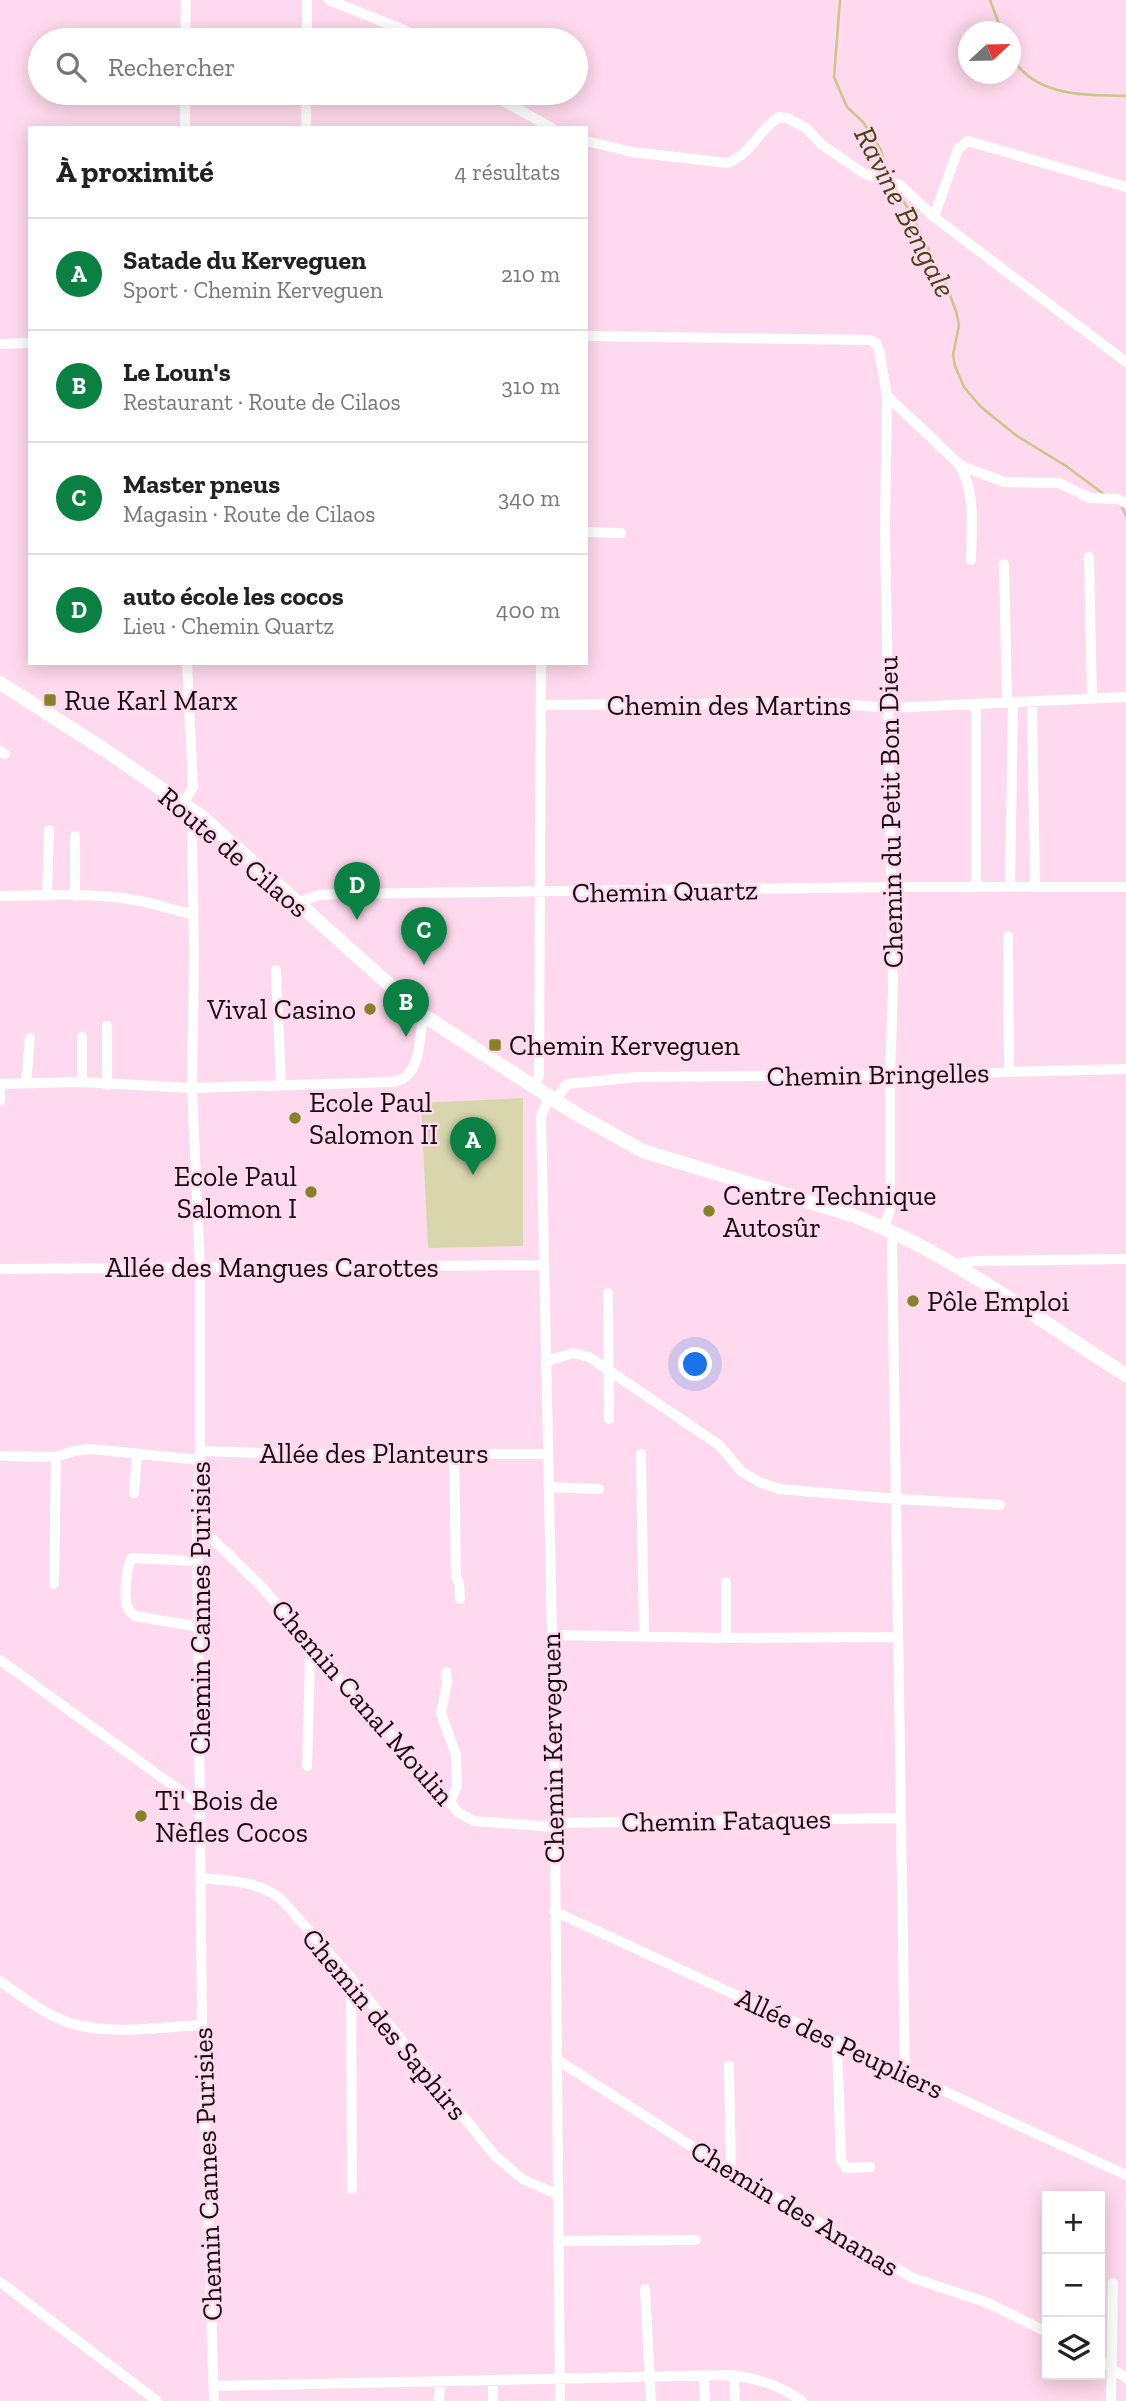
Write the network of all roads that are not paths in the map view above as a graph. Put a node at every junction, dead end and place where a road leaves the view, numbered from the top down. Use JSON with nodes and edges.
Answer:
{"nodes":[{"id":1,"x":186,"y":0,"type":"edge"},
{"id":2,"x":307,"y":0,"type":"edge"},
{"id":3,"x":329,"y":0,"type":"edge"},
{"id":4,"x":185,"y":28,"type":"edge"},
{"id":5,"x":307,"y":28,"type":"edge"},
{"id":6,"x":399,"y":28,"type":"edge"},
{"id":7,"x":185,"y":105,"type":"edge"},
{"id":8,"x":306,"y":105,"type":"edge"},
{"id":9,"x":506,"y":105,"type":"edge"},
{"id":10,"x":532,"y":123,"type":"edge"},
{"id":11,"x":185,"y":126,"type":"edge"},
{"id":12,"x":306,"y":126,"type":"edge"},
{"id":13,"x":588,"y":141,"type":"edge"},
{"id":14,"x":1126,"y":187,"type":"edge"},
{"id":15,"x":934,"y":217,"type":"junction"},
{"id":16,"x":588,"y":337,"type":"edge"},
{"id":17,"x":28,"y":343,"type":"edge"},
{"id":18,"x":0,"y":344,"type":"edge"},
{"id":19,"x":1126,"y":362,"type":"edge"},
{"id":20,"x":887,"y":396,"type":"junction"},
{"id":21,"x":959,"y":465,"type":"junction"},
{"id":22,"x":1125,"y":502,"type":"edge"},
{"id":23,"x":588,"y":533,"type":"edge"},
{"id":24,"x":621,"y":533,"type":"dead end"},
{"id":25,"x":1089,"y":557,"type":"dead end"},
{"id":26,"x":971,"y":560,"type":"dead end"},
{"id":27,"x":1004,"y":564,"type":"dead end"},
{"id":28,"x":187,"y":665,"type":"edge"},
{"id":29,"x":541,"y":665,"type":"edge"},
{"id":30,"x":0,"y":683,"type":"edge"},
{"id":31,"x":1126,"y":697,"type":"edge"},
{"id":32,"x":1092,"y":699,"type":"junction"},
{"id":33,"x":1032,"y":702,"type":"junction"},
{"id":34,"x":1010,"y":703,"type":"junction"},
{"id":35,"x":976,"y":704,"type":"junction"},
{"id":36,"x":541,"y":705,"type":"junction"},
{"id":37,"x":888,"y":708,"type":"junction"},
{"id":38,"x":183,"y":804,"type":"junction"},
{"id":39,"x":202,"y":817,"type":"junction"},
{"id":40,"x":49,"y":830,"type":"dead end"},
{"id":41,"x":75,"y":836,"type":"dead end"},
{"id":42,"x":1035,"y":886,"type":"junction"},
{"id":43,"x":891,"y":887,"type":"junction"},
{"id":44,"x":976,"y":887,"type":"junction"},
{"id":45,"x":1010,"y":887,"type":"junction"},
{"id":46,"x":1126,"y":887,"type":"edge"},
{"id":47,"x":540,"y":892,"type":"junction"},
{"id":48,"x":47,"y":895,"type":"junction"},
{"id":49,"x":0,"y":896,"type":"edge"},
{"id":50,"x":75,"y":896,"type":"junction"},
{"id":51,"x":296,"y":903,"type":"junction"},
{"id":52,"x":193,"y":914,"type":"junction"},
{"id":53,"x":1008,"y":936,"type":"dead end"},
{"id":54,"x":276,"y":970,"type":"dead end"},
{"id":55,"x":424,"y":1015,"type":"junction"},
{"id":56,"x":107,"y":1027,"type":"dead end"},
{"id":57,"x":82,"y":1037,"type":"dead end"},
{"id":58,"x":30,"y":1038,"type":"dead end"},
{"id":59,"x":1126,"y":1069,"type":"edge"},
{"id":60,"x":1009,"y":1072,"type":"junction"},
{"id":61,"x":890,"y":1076,"type":"junction"},
{"id":62,"x":26,"y":1082,"type":"junction"},
{"id":63,"x":82,"y":1082,"type":"junction"},
{"id":64,"x":0,"y":1084,"type":"edge"},
{"id":65,"x":107,"y":1085,"type":"junction"},
{"id":66,"x":281,"y":1085,"type":"junction"},
{"id":67,"x":192,"y":1087,"type":"junction"},
{"id":68,"x":533,"y":1087,"type":"junction"},
{"id":69,"x":552,"y":1099,"type":"junction"},
{"id":70,"x":0,"y":1101,"type":"edge"},
{"id":71,"x":889,"y":1230,"type":"junction"},
{"id":72,"x":1126,"y":1259,"type":"edge"},
{"id":73,"x":544,"y":1265,"type":"junction"},
{"id":74,"x":959,"y":1268,"type":"junction"},
{"id":75,"x":0,"y":1269,"type":"edge"},
{"id":76,"x":200,"y":1269,"type":"junction"},
{"id":77,"x":608,"y":1293,"type":"dead end"},
{"id":78,"x":547,"y":1361,"type":"junction"},
{"id":79,"x":610,"y":1372,"type":"junction"},
{"id":80,"x":1126,"y":1375,"type":"edge"},
{"id":81,"x":610,"y":1419,"type":"dead end"},
{"id":82,"x":454,"y":1453,"type":"junction"},
{"id":83,"x":548,"y":1454,"type":"junction"},
{"id":84,"x":641,"y":1454,"type":"dead end"},
{"id":85,"x":0,"y":1455,"type":"edge"},
{"id":86,"x":136,"y":1455,"type":"junction"},
{"id":87,"x":200,"y":1455,"type":"junction"},
{"id":88,"x":56,"y":1457,"type":"junction"},
{"id":89,"x":549,"y":1487,"type":"junction"},
{"id":90,"x":599,"y":1489,"type":"dead end"},
{"id":91,"x":134,"y":1493,"type":"dead end"},
{"id":92,"x":897,"y":1499,"type":"junction"},
{"id":93,"x":1000,"y":1504,"type":"dead end"},
{"id":94,"x":197,"y":1524,"type":"junction"},
{"id":95,"x":198,"y":1562,"type":"junction"},
{"id":96,"x":726,"y":1582,"type":"dead end"},
{"id":97,"x":54,"y":1584,"type":"dead end"},
{"id":98,"x":460,"y":1599,"type":"dead end"},
{"id":99,"x":199,"y":1627,"type":"junction"},
{"id":100,"x":551,"y":1635,"type":"junction"},
{"id":101,"x":644,"y":1636,"type":"junction"},
{"id":102,"x":898,"y":1636,"type":"junction"},
{"id":103,"x":726,"y":1638,"type":"junction"},
{"id":104,"x":312,"y":1651,"type":"junction"},
{"id":105,"x":0,"y":1660,"type":"edge"},
{"id":106,"x":446,"y":1672,"type":"dead end"},
{"id":107,"x":307,"y":1766,"type":"dead end"},
{"id":108,"x":450,"y":1802,"type":"junction"},
{"id":109,"x":201,"y":1806,"type":"junction"},
{"id":110,"x":899,"y":1818,"type":"junction"},
{"id":111,"x":553,"y":1825,"type":"junction"},
{"id":112,"x":201,"y":1878,"type":"junction"},
{"id":113,"x":554,"y":1911,"type":"junction"},
{"id":114,"x":351,"y":1978,"type":"junction"},
{"id":115,"x":0,"y":1981,"type":"edge"},
{"id":116,"x":202,"y":2025,"type":"junction"},
{"id":117,"x":837,"y":2042,"type":"junction"},
{"id":118,"x":556,"y":2059,"type":"junction"},
{"id":119,"x":729,"y":2066,"type":"dead end"},
{"id":120,"x":905,"y":2074,"type":"junction"},
{"id":121,"x":870,"y":2167,"type":"dead end"},
{"id":122,"x":731,"y":2171,"type":"junction"},
{"id":123,"x":1126,"y":2175,"type":"edge"},
{"id":124,"x":352,"y":2189,"type":"dead end"},
{"id":125,"x":557,"y":2194,"type":"junction"},
{"id":126,"x":696,"y":2240,"type":"dead end"},
{"id":127,"x":558,"y":2241,"type":"junction"},
{"id":128,"x":0,"y":2282,"type":"edge"},
{"id":129,"x":1113,"y":2283,"type":"dead end"},
{"id":130,"x":646,"y":2289,"type":"dead end"},
{"id":131,"x":1042,"y":2330,"type":"edge"},
{"id":132,"x":1105,"y":2363,"type":"edge"},
{"id":133,"x":1113,"y":2367,"type":"junction"},
{"id":134,"x":734,"y":2375,"type":"junction"},
{"id":135,"x":650,"y":2376,"type":"junction"},
{"id":136,"x":704,"y":2376,"type":"junction"},
{"id":137,"x":1126,"y":2378,"type":"edge"},
{"id":138,"x":560,"y":2380,"type":"junction"},
{"id":139,"x":440,"y":2381,"type":"junction"},
{"id":140,"x":494,"y":2381,"type":"junction"},
{"id":141,"x":214,"y":2386,"type":"junction"},
{"id":142,"x":785,"y":2396,"type":"edge"},
{"id":143,"x":157,"y":2401,"type":"edge"},
{"id":144,"x":214,"y":2401,"type":"edge"},
{"id":145,"x":439,"y":2401,"type":"edge"},
{"id":146,"x":494,"y":2401,"type":"edge"},
{"id":147,"x":560,"y":2401,"type":"edge"},
{"id":148,"x":651,"y":2401,"type":"edge"},
{"id":149,"x":705,"y":2401,"type":"edge"},
{"id":150,"x":735,"y":2401,"type":"edge"},
{"id":151,"x":802,"y":2401,"type":"edge"},
{"id":152,"x":1111,"y":2401,"type":"edge"}],
"edges":[{"from":1,"to":4,"type":"street"},
{"from":2,"to":5,"type":"street"},
{"from":3,"to":6,"type":"street"},
{"from":7,"to":11,"type":"street"},
{"from":8,"to":12,"type":"street"},
{"from":9,"to":10,"type":"street"},
{"from":13,"to":15,"type":"street"},
{"from":14,"to":15,"type":"street"},
{"from":15,"to":19,"type":"street"},
{"from":16,"to":20,"type":"street","name":"Chemin du Petit Bon Dieu"},
{"from":17,"to":18,"type":"street"},
{"from":20,"to":21,"type":"street"},
{"from":20,"to":37,"type":"street","name":"Chemin du Petit Bon Dieu"},
{"from":21,"to":22,"type":"street"},
{"from":21,"to":26,"type":"street"},
{"from":23,"to":24,"type":"street"},
{"from":25,"to":32,"type":"street"},
{"from":27,"to":34,"type":"street"},
{"from":28,"to":38,"type":"street"},
{"from":29,"to":36,"type":"street"},
{"from":30,"to":38,"type":"main road","name":"Route de Cilaos"},
{"from":31,"to":32,"type":"street","name":"Chemin des Martins"},
{"from":32,"to":33,"type":"street","name":"Chemin des Martins"},
{"from":33,"to":34,"type":"street","name":"Chemin des Martins"},
{"from":33,"to":42,"type":"street"},
{"from":34,"to":35,"type":"street","name":"Chemin des Martins"},
{"from":34,"to":45,"type":"street"},
{"from":35,"to":37,"type":"street","name":"Chemin des Martins"},
{"from":35,"to":44,"type":"street"},
{"from":36,"to":37,"type":"street","name":"Chemin des Martins"},
{"from":36,"to":47,"type":"street"},
{"from":37,"to":43,"type":"street","name":"Chemin du Petit Bon Dieu"},
{"from":38,"to":39,"type":"main road","name":"Route de Cilaos"},
{"from":39,"to":51,"type":"main road","name":"Route de Cilaos"},
{"from":39,"to":52,"type":"street","name":"Chemin Cannes Purisies"},
{"from":40,"to":48,"type":"street"},
{"from":41,"to":50,"type":"street"},
{"from":42,"to":45,"type":"street","name":"Chemin Quartz"},
{"from":42,"to":46,"type":"street","name":"Chemin Quartz"},
{"from":43,"to":44,"type":"street","name":"Chemin Quartz"},
{"from":43,"to":47,"type":"street","name":"Chemin Quartz"},
{"from":43,"to":61,"type":"street","name":"Chemin du Petit Bon Dieu"},
{"from":44,"to":45,"type":"street","name":"Chemin Quartz"},
{"from":47,"to":51,"type":"street","name":"Chemin Quartz"},
{"from":47,"to":68,"type":"street"},
{"from":48,"to":49,"type":"street"},
{"from":48,"to":50,"type":"street"},
{"from":50,"to":52,"type":"street"},
{"from":51,"to":55,"type":"main road","name":"Route de Cilaos"},
{"from":52,"to":67,"type":"street","name":"Chemin Cannes Purisies"},
{"from":53,"to":60,"type":"street"},
{"from":54,"to":66,"type":"street"},
{"from":55,"to":66,"type":"street"},
{"from":55,"to":68,"type":"main road","name":"Route de Cilaos"},
{"from":56,"to":65,"type":"street"},
{"from":57,"to":63,"type":"street"},
{"from":58,"to":62,"type":"street"},
{"from":59,"to":60,"type":"street","name":"Chemin Bringelles"},
{"from":60,"to":61,"type":"street","name":"Chemin Bringelles"},
{"from":61,"to":69,"type":"street","name":"Chemin Bringelles"},
{"from":61,"to":71,"type":"street","name":"Chemin du Petit Bon Dieu"},
{"from":62,"to":63,"type":"street"},
{"from":62,"to":64,"type":"street"},
{"from":63,"to":65,"type":"street"},
{"from":64,"to":70,"type":"street"},
{"from":65,"to":67,"type":"street"},
{"from":66,"to":67,"type":"street"},
{"from":67,"to":76,"type":"street","name":"Chemin Cannes Purisies"},
{"from":68,"to":69,"type":"main road","name":"Route de Cilaos"},
{"from":69,"to":71,"type":"main road","name":"Route de Cilaos"},
{"from":69,"to":73,"type":"street","name":"Chemin Kerveguen"},
{"from":71,"to":74,"type":"main road","name":"Route de Cilaos"},
{"from":71,"to":92,"type":"street","name":"Chemin du Petit Bon Dieu"},
{"from":72,"to":74,"type":"street"},
{"from":73,"to":76,"type":"street","name":"Allée des Mangues Carottes"},
{"from":73,"to":78,"type":"street","name":"Chemin Kerveguen"},
{"from":74,"to":80,"type":"main road","name":"Route de Cilaos"},
{"from":75,"to":76,"type":"street","name":"Allée des Mangues Carottes"},
{"from":76,"to":87,"type":"street","name":"Chemin Cannes Purisies"},
{"from":77,"to":79,"type":"street"},
{"from":78,"to":79,"type":"street"},
{"from":78,"to":83,"type":"street","name":"Chemin Kerveguen"},
{"from":79,"to":81,"type":"street"},
{"from":79,"to":92,"type":"street"},
{"from":82,"to":83,"type":"street","name":"Allée des Planteurs"},
{"from":82,"to":87,"type":"street","name":"Allée des Planteurs"},
{"from":82,"to":98,"type":"street"},
{"from":83,"to":89,"type":"street","name":"Chemin Kerveguen"},
{"from":84,"to":101,"type":"street"},
{"from":85,"to":88,"type":"street","name":"Allée des Planteurs"},
{"from":86,"to":87,"type":"street","name":"Allée des Planteurs"},
{"from":86,"to":88,"type":"street","name":"Allée des Planteurs"},
{"from":86,"to":91,"type":"street"},
{"from":87,"to":94,"type":"street","name":"Chemin Cannes Purisies"},
{"from":88,"to":97,"type":"street"},
{"from":89,"to":90,"type":"street"},
{"from":89,"to":100,"type":"street","name":"Chemin Kerveguen"},
{"from":92,"to":93,"type":"street"},
{"from":92,"to":102,"type":"street","name":"Chemin du Petit Bon Dieu"},
{"from":94,"to":95,"type":"street","name":"Chemin Cannes Purisies"},
{"from":94,"to":104,"type":"street","name":"Chemin Canal Moulin"},
{"from":95,"to":99,"type":"street","name":"Chemin Cannes Purisies"},
{"from":95,"to":99,"type":"street"},
{"from":96,"to":103,"type":"street"},
{"from":99,"to":109,"type":"street","name":"Chemin Cannes Purisies"},
{"from":100,"to":101,"type":"street"},
{"from":100,"to":111,"type":"street","name":"Chemin Kerveguen"},
{"from":101,"to":103,"type":"street"},
{"from":102,"to":103,"type":"street"},
{"from":102,"to":110,"type":"street","name":"Chemin du Petit Bon Dieu"},
{"from":104,"to":107,"type":"street"},
{"from":104,"to":108,"type":"street","name":"Chemin Canal Moulin"},
{"from":105,"to":109,"type":"street"},
{"from":106,"to":108,"type":"street"},
{"from":108,"to":111,"type":"street","name":"Chemin Canal Moulin"},
{"from":109,"to":112,"type":"street","name":"Chemin Cannes Purisies"},
{"from":110,"to":111,"type":"street","name":"Chemin Fataques"},
{"from":110,"to":120,"type":"street","name":"Chemin du Petit Bon Dieu"},
{"from":111,"to":113,"type":"street","name":"Chemin Kerveguen"},
{"from":112,"to":114,"type":"street","name":"Chemin des Saphirs"},
{"from":112,"to":116,"type":"street","name":"Chemin Cannes Purisies"},
{"from":113,"to":117,"type":"street","name":"Allée des Peupliers"},
{"from":113,"to":118,"type":"street","name":"Chemin Kerveguen"},
{"from":114,"to":124,"type":"street"},
{"from":114,"to":125,"type":"street","name":"Chemin des Saphirs"},
{"from":115,"to":116,"type":"street"},
{"from":116,"to":141,"type":"street","name":"Chemin Cannes Purisies"},
{"from":117,"to":120,"type":"street","name":"Allée des Peupliers"},
{"from":117,"to":121,"type":"street"},
{"from":118,"to":122,"type":"street","name":"Chemin des Ananas"},
{"from":118,"to":125,"type":"street","name":"Chemin Kerveguen"},
{"from":119,"to":122,"type":"street"},
{"from":120,"to":123,"type":"street","name":"Allée des Peupliers"},
{"from":122,"to":131,"type":"street","name":"Chemin des Ananas"},
{"from":125,"to":127,"type":"street","name":"Chemin Kerveguen"},
{"from":126,"to":127,"type":"street"},
{"from":127,"to":138,"type":"street","name":"Chemin Kerveguen"},
{"from":128,"to":143,"type":"street"},
{"from":129,"to":133,"type":"street"},
{"from":130,"to":135,"type":"street"},
{"from":132,"to":133,"type":"street"},
{"from":133,"to":137,"type":"street"},
{"from":133,"to":152,"type":"street"},
{"from":134,"to":136,"type":"street"},
{"from":134,"to":142,"type":"street"},
{"from":134,"to":150,"type":"street"},
{"from":135,"to":136,"type":"street"},
{"from":135,"to":138,"type":"street"},
{"from":135,"to":148,"type":"street"},
{"from":136,"to":149,"type":"street"},
{"from":138,"to":140,"type":"street"},
{"from":138,"to":147,"type":"street","name":"Chemin Kerveguen"},
{"from":139,"to":140,"type":"street"},
{"from":139,"to":141,"type":"street"},
{"from":139,"to":145,"type":"street"},
{"from":140,"to":146,"type":"street"},
{"from":141,"to":144,"type":"street","name":"Chemin Cannes Purisies"},
{"from":142,"to":151,"type":"street"}]}
